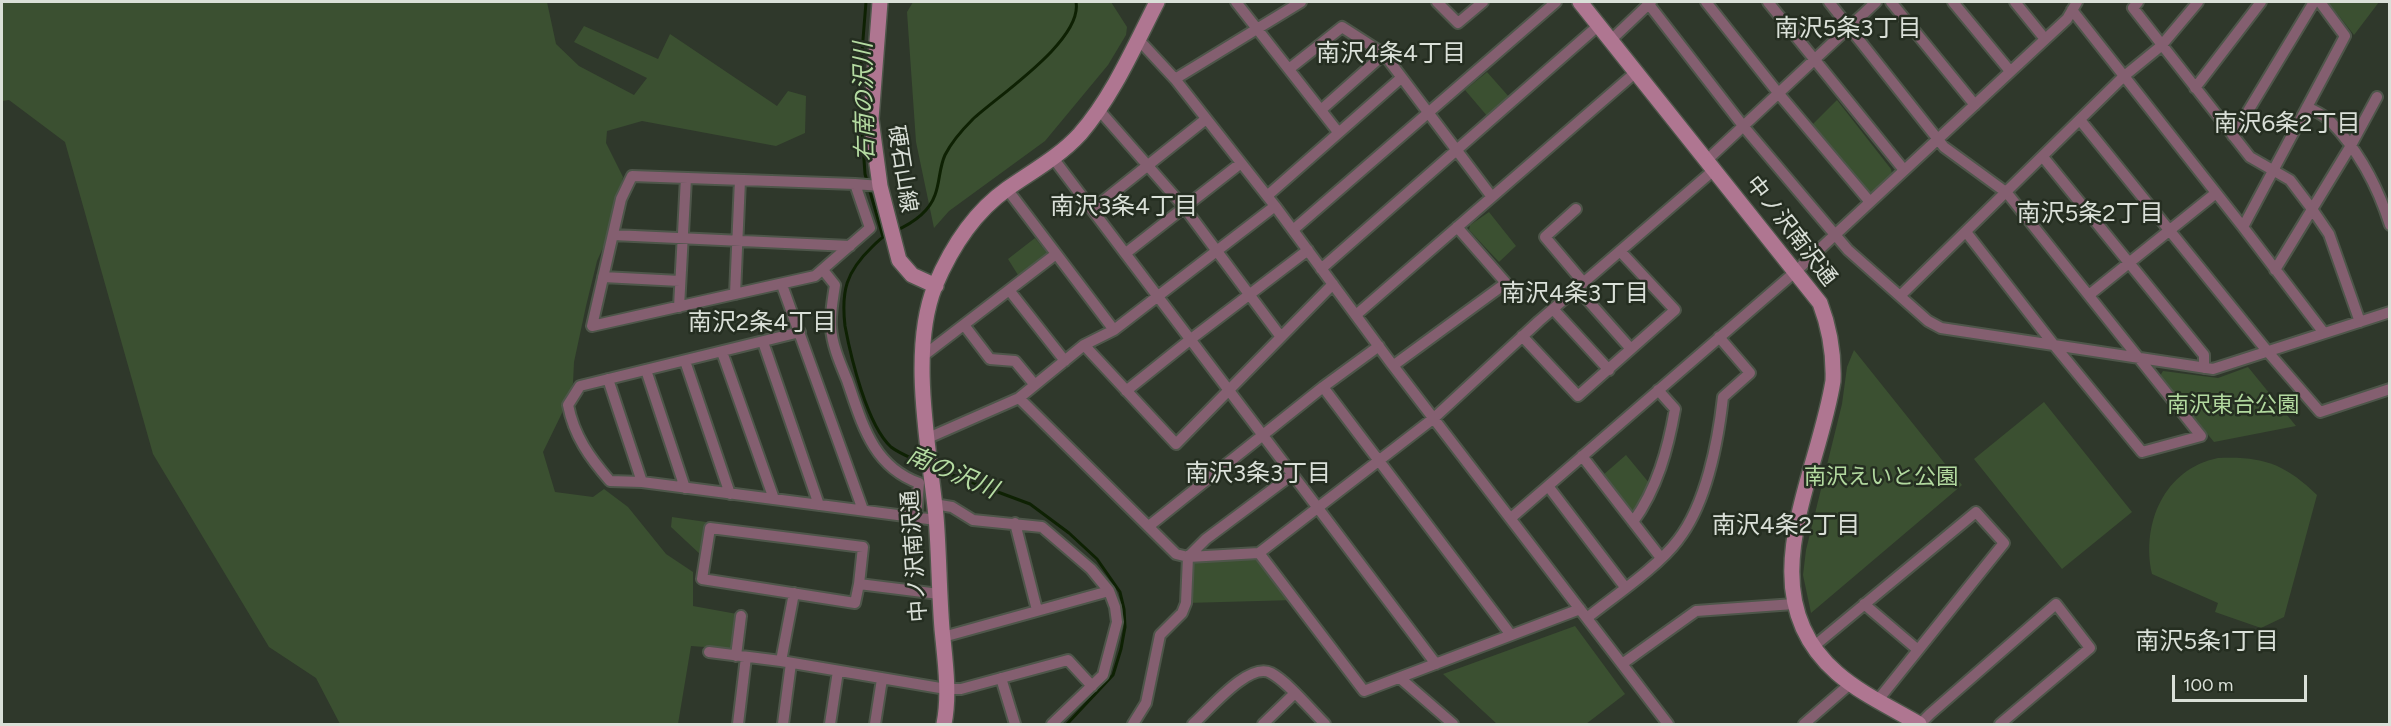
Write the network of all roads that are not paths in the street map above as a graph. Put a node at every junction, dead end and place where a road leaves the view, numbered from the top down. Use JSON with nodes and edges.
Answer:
{"nodes":[{"id":1,"x":880,"y":2,"type":"edge"},
{"id":2,"x":1157,"y":2,"type":"edge"},
{"id":3,"x":1236,"y":2,"type":"edge"},
{"id":4,"x":1301,"y":2,"type":"edge"},
{"id":5,"x":1437,"y":2,"type":"edge"},
{"id":6,"x":1483,"y":2,"type":"edge"},
{"id":7,"x":1556,"y":2,"type":"edge"},
{"id":8,"x":1580,"y":2,"type":"edge"},
{"id":9,"x":1649,"y":2,"type":"edge"},
{"id":10,"x":1706,"y":2,"type":"edge"},
{"id":11,"x":1768,"y":2,"type":"edge"},
{"id":12,"x":1829,"y":2,"type":"edge"},
{"id":13,"x":1876,"y":2,"type":"edge"},
{"id":14,"x":1891,"y":2,"type":"edge"},
{"id":15,"x":1953,"y":2,"type":"edge"},
{"id":16,"x":2014,"y":2,"type":"edge"},
{"id":17,"x":2138,"y":2,"type":"edge"},
{"id":18,"x":2198,"y":2,"type":"edge"},
{"id":19,"x":2261,"y":2,"type":"edge"},
{"id":20,"x":2314,"y":2,"type":"edge"},
{"id":21,"x":2320,"y":2,"type":"edge"},
{"id":22,"x":2074,"y":6,"type":"edge"},
{"id":23,"x":1599,"y":25,"type":"junction"},
{"id":24,"x":1849,"y":27,"type":"junction"},
{"id":25,"x":1257,"y":28,"type":"junction"},
{"id":26,"x":1138,"y":39,"type":"junction"},
{"id":27,"x":2045,"y":39,"type":"junction"},
{"id":28,"x":1611,"y":40,"type":"junction"},
{"id":29,"x":2162,"y":46,"type":"junction"},
{"id":30,"x":1384,"y":54,"type":"junction"},
{"id":31,"x":1814,"y":60,"type":"junction"},
{"id":32,"x":1289,"y":69,"type":"junction"},
{"id":33,"x":1636,"y":72,"type":"junction"},
{"id":34,"x":2010,"y":72,"type":"junction"},
{"id":35,"x":2123,"y":77,"type":"junction"},
{"id":36,"x":1401,"y":78,"type":"junction"},
{"id":37,"x":1175,"y":79,"type":"junction"},
{"id":38,"x":2195,"y":88,"type":"junction"},
{"id":39,"x":1779,"y":94,"type":"junction"},
{"id":40,"x":2378,"y":97,"type":"dead end"},
{"id":41,"x":1975,"y":105,"type":"junction"},
{"id":42,"x":2307,"y":107,"type":"junction"},
{"id":43,"x":1099,"y":110,"type":"junction"},
{"id":44,"x":1321,"y":110,"type":"junction"},
{"id":45,"x":1428,"y":114,"type":"junction"},
{"id":46,"x":1206,"y":119,"type":"junction"},
{"id":47,"x":2080,"y":120,"type":"junction"},
{"id":48,"x":1744,"y":127,"type":"junction"},
{"id":49,"x":1338,"y":132,"type":"junction"},
{"id":50,"x":2233,"y":136,"type":"junction"},
{"id":51,"x":1937,"y":139,"type":"junction"},
{"id":52,"x":2350,"y":147,"type":"junction"},
{"id":53,"x":1456,"y":151,"type":"junction"},
{"id":54,"x":2043,"y":156,"type":"junction"},
{"id":55,"x":1053,"y":158,"type":"junction"},
{"id":56,"x":1241,"y":163,"type":"junction"},
{"id":57,"x":1711,"y":164,"type":"junction"},
{"id":58,"x":1148,"y":165,"type":"junction"},
{"id":59,"x":1904,"y":170,"type":"junction"},
{"id":60,"x":2273,"y":171,"type":"junction"},
{"id":61,"x":686,"y":178,"type":"junction"},
{"id":62,"x":740,"y":180,"type":"junction"},
{"id":63,"x":855,"y":184,"type":"junction"},
{"id":64,"x":880,"y":186,"type":"junction"},
{"id":65,"x":1007,"y":189,"type":"junction"},
{"id":66,"x":2007,"y":193,"type":"junction"},
{"id":67,"x":2216,"y":193,"type":"junction"},
{"id":68,"x":1267,"y":196,"type":"junction"},
{"id":69,"x":1492,"y":197,"type":"junction"},
{"id":70,"x":1870,"y":202,"type":"junction"},
{"id":71,"x":1275,"y":206,"type":"junction"},
{"id":72,"x":1184,"y":207,"type":"junction"},
{"id":73,"x":1093,"y":209,"type":"junction"},
{"id":74,"x":1576,"y":209,"type":"dead end"},
{"id":75,"x":2312,"y":210,"type":"junction"},
{"id":76,"x":2390,"y":225,"type":"edge"},
{"id":77,"x":1457,"y":227,"type":"junction"},
{"id":78,"x":2243,"y":227,"type":"junction"},
{"id":79,"x":2169,"y":228,"type":"junction"},
{"id":80,"x":1293,"y":230,"type":"junction"},
{"id":81,"x":1966,"y":232,"type":"junction"},
{"id":82,"x":613,"y":235,"type":"junction"},
{"id":83,"x":1835,"y":235,"type":"junction"},
{"id":84,"x":682,"y":238,"type":"junction"},
{"id":85,"x":737,"y":240,"type":"junction"},
{"id":86,"x":850,"y":246,"type":"junction"},
{"id":87,"x":1308,"y":250,"type":"junction"},
{"id":88,"x":1620,"y":251,"type":"junction"},
{"id":89,"x":1217,"y":252,"type":"junction"},
{"id":90,"x":1126,"y":253,"type":"junction"},
{"id":91,"x":1056,"y":254,"type":"junction"},
{"id":92,"x":2129,"y":262,"type":"junction"},
{"id":93,"x":1321,"y":269,"type":"junction"},
{"id":94,"x":823,"y":270,"type":"junction"},
{"id":95,"x":2275,"y":270,"type":"junction"},
{"id":96,"x":1795,"y":272,"type":"junction"},
{"id":97,"x":603,"y":277,"type":"junction"},
{"id":98,"x":680,"y":281,"type":"junction"},
{"id":99,"x":1333,"y":284,"type":"junction"},
{"id":100,"x":782,"y":285,"type":"junction"},
{"id":101,"x":1580,"y":285,"type":"junction"},
{"id":102,"x":936,"y":286,"type":"junction"},
{"id":103,"x":1009,"y":290,"type":"junction"},
{"id":104,"x":735,"y":294,"type":"junction"},
{"id":105,"x":1249,"y":294,"type":"junction"},
{"id":106,"x":1158,"y":295,"type":"junction"},
{"id":107,"x":2089,"y":295,"type":"junction"},
{"id":108,"x":1900,"y":296,"type":"junction"},
{"id":109,"x":679,"y":307,"type":"junction"},
{"id":110,"x":1553,"y":309,"type":"junction"},
{"id":111,"x":2390,"y":312,"type":"edge"},
{"id":112,"x":1356,"y":315,"type":"junction"},
{"id":113,"x":2360,"y":322,"type":"junction"},
{"id":114,"x":964,"y":325,"type":"junction"},
{"id":115,"x":1114,"y":330,"type":"junction"},
{"id":116,"x":800,"y":332,"type":"junction"},
{"id":117,"x":2324,"y":333,"type":"junction"},
{"id":118,"x":1522,"y":336,"type":"junction"},
{"id":119,"x":1281,"y":337,"type":"junction"},
{"id":120,"x":1719,"y":338,"type":"junction"},
{"id":121,"x":1191,"y":339,"type":"junction"},
{"id":122,"x":763,"y":342,"type":"junction"},
{"id":123,"x":1084,"y":345,"type":"junction"},
{"id":124,"x":2054,"y":345,"type":"junction"},
{"id":125,"x":1379,"y":346,"type":"junction"},
{"id":126,"x":1631,"y":349,"type":"junction"},
{"id":127,"x":722,"y":352,"type":"junction"},
{"id":128,"x":2268,"y":352,"type":"junction"},
{"id":129,"x":923,"y":356,"type":"junction"},
{"id":130,"x":2140,"y":359,"type":"junction"},
{"id":131,"x":685,"y":361,"type":"junction"},
{"id":132,"x":1065,"y":361,"type":"junction"},
{"id":133,"x":1394,"y":365,"type":"junction"},
{"id":134,"x":2204,"y":368,"type":"junction"},
{"id":135,"x":646,"y":370,"type":"junction"},
{"id":136,"x":1609,"y":370,"type":"junction"},
{"id":137,"x":608,"y":379,"type":"junction"},
{"id":138,"x":1035,"y":385,"type":"junction"},
{"id":139,"x":1323,"y":387,"type":"junction"},
{"id":140,"x":1229,"y":388,"type":"junction"},
{"id":141,"x":2390,"y":389,"type":"edge"},
{"id":142,"x":1658,"y":390,"type":"junction"},
{"id":143,"x":1126,"y":391,"type":"junction"},
{"id":144,"x":1019,"y":398,"type":"junction"},
{"id":145,"x":1434,"y":418,"type":"junction"},
{"id":146,"x":1263,"y":435,"type":"junction"},
{"id":147,"x":928,"y":438,"type":"junction"},
{"id":148,"x":1582,"y":456,"type":"junction"},
{"id":149,"x":1380,"y":462,"type":"junction"},
{"id":150,"x":1293,"y":474,"type":"junction"},
{"id":151,"x":642,"y":482,"type":"junction"},
{"id":152,"x":1548,"y":486,"type":"junction"},
{"id":153,"x":685,"y":488,"type":"junction"},
{"id":154,"x":730,"y":494,"type":"junction"},
{"id":155,"x":774,"y":499,"type":"junction"},
{"id":156,"x":819,"y":505,"type":"junction"},
{"id":157,"x":935,"y":506,"type":"junction"},
{"id":158,"x":1318,"y":508,"type":"junction"},
{"id":159,"x":863,"y":510,"type":"junction"},
{"id":160,"x":916,"y":517,"type":"junction"},
{"id":161,"x":1511,"y":518,"type":"junction"},
{"id":162,"x":1633,"y":522,"type":"junction"},
{"id":163,"x":1015,"y":523,"type":"junction"},
{"id":164,"x":1149,"y":526,"type":"junction"},
{"id":165,"x":1259,"y":553,"type":"junction"},
{"id":166,"x":1188,"y":557,"type":"junction"},
{"id":167,"x":1661,"y":558,"type":"junction"},
{"id":168,"x":859,"y":584,"type":"junction"},
{"id":169,"x":1625,"y":587,"type":"junction"},
{"id":170,"x":1108,"y":591,"type":"junction"},
{"id":171,"x":794,"y":593,"type":"junction"},
{"id":172,"x":939,"y":594,"type":"junction"},
{"id":173,"x":1794,"y":604,"type":"junction"},
{"id":174,"x":1864,"y":604,"type":"junction"},
{"id":175,"x":1037,"y":610,"type":"junction"},
{"id":176,"x":1583,"y":614,"type":"junction"},
{"id":177,"x":741,"y":616,"type":"dead end"},
{"id":178,"x":1511,"y":635,"type":"junction"},
{"id":179,"x":943,"y":637,"type":"junction"},
{"id":180,"x":1813,"y":646,"type":"junction"},
{"id":181,"x":1918,"y":650,"type":"junction"},
{"id":182,"x":710,"y":652,"type":"dead end"},
{"id":183,"x":741,"y":656,"type":"junction"},
{"id":184,"x":786,"y":662,"type":"junction"},
{"id":185,"x":1436,"y":664,"type":"junction"},
{"id":186,"x":1622,"y":664,"type":"junction"},
{"id":187,"x":838,"y":671,"type":"junction"},
{"id":188,"x":1001,"y":678,"type":"junction"},
{"id":189,"x":1400,"y":678,"type":"junction"},
{"id":190,"x":882,"y":679,"type":"junction"},
{"id":191,"x":1850,"y":684,"type":"junction"},
{"id":192,"x":1092,"y":686,"type":"junction"},
{"id":193,"x":946,"y":689,"type":"junction"},
{"id":194,"x":1294,"y":694,"type":"junction"},
{"id":195,"x":1878,"y":700,"type":"junction"},
{"id":196,"x":738,"y":724,"type":"edge"},
{"id":197,"x":783,"y":724,"type":"edge"},
{"id":198,"x":830,"y":724,"type":"edge"},
{"id":199,"x":875,"y":724,"type":"edge"},
{"id":200,"x":944,"y":724,"type":"edge"},
{"id":201,"x":1015,"y":724,"type":"edge"},
{"id":202,"x":1052,"y":724,"type":"edge"},
{"id":203,"x":1133,"y":724,"type":"edge"},
{"id":204,"x":1193,"y":724,"type":"edge"},
{"id":205,"x":1263,"y":724,"type":"edge"},
{"id":206,"x":1325,"y":724,"type":"edge"},
{"id":207,"x":1453,"y":724,"type":"edge"},
{"id":208,"x":1668,"y":724,"type":"edge"},
{"id":209,"x":1804,"y":724,"type":"edge"},
{"id":210,"x":1919,"y":724,"type":"edge"},
{"id":211,"x":2000,"y":724,"type":"edge"}],
"edges":[{"from":1,"to":64,"type":"street","name":"硬石山線"},
{"from":2,"to":26,"type":"street","name":"中ノ沢南沢通"},
{"from":3,"to":25,"type":"street"},
{"from":4,"to":25,"type":"street"},
{"from":5,"to":6,"type":"street"},
{"from":7,"to":45,"type":"street"},
{"from":8,"to":23,"type":"street","name":"中ノ沢南沢通"},
{"from":9,"to":28,"type":"street"},
{"from":9,"to":48,"type":"street"},
{"from":10,"to":39,"type":"street"},
{"from":11,"to":31,"type":"street"},
{"from":12,"to":24,"type":"street"},
{"from":13,"to":24,"type":"street"},
{"from":14,"to":41,"type":"street"},
{"from":15,"to":34,"type":"street"},
{"from":16,"to":27,"type":"street"},
{"from":17,"to":29,"type":"street"},
{"from":18,"to":29,"type":"street"},
{"from":19,"to":38,"type":"street"},
{"from":20,"to":50,"type":"street"},
{"from":21,"to":42,"type":"street"},
{"from":22,"to":27,"type":"street"},
{"from":22,"to":35,"type":"street"},
{"from":23,"to":28,"type":"street","name":"中ノ沢南沢通"},
{"from":23,"to":53,"type":"street"},
{"from":24,"to":31,"type":"street"},
{"from":24,"to":51,"type":"street"},
{"from":25,"to":32,"type":"street"},
{"from":25,"to":37,"type":"street"},
{"from":26,"to":37,"type":"street"},
{"from":26,"to":43,"type":"street","name":"中ノ沢南沢通"},
{"from":27,"to":34,"type":"street"},
{"from":28,"to":33,"type":"street","name":"中ノ沢南沢通"},
{"from":29,"to":35,"type":"street"},
{"from":29,"to":38,"type":"street"},
{"from":30,"to":32,"type":"street"},
{"from":30,"to":36,"type":"street"},
{"from":30,"to":44,"type":"street"},
{"from":31,"to":39,"type":"street"},
{"from":31,"to":59,"type":"street"},
{"from":32,"to":44,"type":"street"},
{"from":33,"to":57,"type":"street","name":"中ノ沢南沢通"},
{"from":33,"to":69,"type":"street"},
{"from":34,"to":41,"type":"street"},
{"from":35,"to":47,"type":"street"},
{"from":35,"to":67,"type":"street"},
{"from":36,"to":45,"type":"street"},
{"from":36,"to":49,"type":"street"},
{"from":37,"to":46,"type":"street"},
{"from":38,"to":50,"type":"street"},
{"from":39,"to":48,"type":"street"},
{"from":39,"to":70,"type":"street"},
{"from":40,"to":52,"type":"street"},
{"from":41,"to":51,"type":"street"},
{"from":42,"to":52,"type":"street"},
{"from":42,"to":60,"type":"street"},
{"from":43,"to":55,"type":"street","name":"中ノ沢南沢通"},
{"from":43,"to":58,"type":"street"},
{"from":44,"to":49,"type":"street"},
{"from":45,"to":53,"type":"street"},
{"from":45,"to":80,"type":"street"},
{"from":46,"to":56,"type":"street"},
{"from":46,"to":58,"type":"street"},
{"from":47,"to":54,"type":"street"},
{"from":47,"to":79,"type":"street"},
{"from":48,"to":57,"type":"street"},
{"from":48,"to":83,"type":"street"},
{"from":49,"to":68,"type":"street"},
{"from":50,"to":60,"type":"street"},
{"from":51,"to":59,"type":"street"},
{"from":51,"to":66,"type":"street"},
{"from":52,"to":75,"type":"street"},
{"from":52,"to":76,"type":"street"},
{"from":53,"to":69,"type":"street"},
{"from":53,"to":93,"type":"street"},
{"from":54,"to":66,"type":"street"},
{"from":54,"to":92,"type":"street"},
{"from":55,"to":65,"type":"street","name":"中ノ沢南沢通"},
{"from":55,"to":73,"type":"street"},
{"from":56,"to":68,"type":"street"},
{"from":56,"to":72,"type":"street"},
{"from":57,"to":88,"type":"street"},
{"from":57,"to":96,"type":"street","name":"中ノ沢南沢通"},
{"from":58,"to":72,"type":"street"},
{"from":58,"to":73,"type":"street"},
{"from":59,"to":70,"type":"street"},
{"from":60,"to":75,"type":"street"},
{"from":60,"to":78,"type":"street"},
{"from":61,"to":62,"type":"street"},
{"from":61,"to":82,"type":"street"},
{"from":61,"to":84,"type":"street"},
{"from":62,"to":63,"type":"street"},
{"from":62,"to":85,"type":"street"},
{"from":63,"to":64,"type":"street"},
{"from":63,"to":86,"type":"street"},
{"from":64,"to":102,"type":"street","name":"硬石山線"},
{"from":65,"to":91,"type":"street"},
{"from":65,"to":102,"type":"street","name":"中ノ沢南沢通"},
{"from":66,"to":81,"type":"street"},
{"from":66,"to":107,"type":"street"},
{"from":67,"to":78,"type":"street"},
{"from":67,"to":79,"type":"street"},
{"from":68,"to":71,"type":"street"},
{"from":69,"to":77,"type":"street"},
{"from":70,"to":83,"type":"street"},
{"from":71,"to":80,"type":"street"},
{"from":71,"to":89,"type":"street"},
{"from":72,"to":89,"type":"street"},
{"from":72,"to":90,"type":"street"},
{"from":73,"to":90,"type":"street"},
{"from":74,"to":101,"type":"street"},
{"from":75,"to":95,"type":"street"},
{"from":75,"to":113,"type":"street"},
{"from":77,"to":112,"type":"street"},
{"from":77,"to":133,"type":"street"},
{"from":78,"to":95,"type":"street"},
{"from":79,"to":92,"type":"street"},
{"from":79,"to":128,"type":"street"},
{"from":80,"to":87,"type":"street"},
{"from":81,"to":108,"type":"street"},
{"from":81,"to":124,"type":"street"},
{"from":82,"to":84,"type":"street"},
{"from":82,"to":97,"type":"street"},
{"from":83,"to":96,"type":"street"},
{"from":83,"to":108,"type":"street"},
{"from":84,"to":85,"type":"street"},
{"from":84,"to":98,"type":"street"},
{"from":85,"to":86,"type":"street"},
{"from":85,"to":104,"type":"street"},
{"from":86,"to":94,"type":"street"},
{"from":87,"to":93,"type":"street"},
{"from":87,"to":105,"type":"street"},
{"from":88,"to":101,"type":"street"},
{"from":88,"to":126,"type":"street"},
{"from":89,"to":105,"type":"street"},
{"from":89,"to":106,"type":"street"},
{"from":90,"to":106,"type":"street"},
{"from":91,"to":103,"type":"street"},
{"from":91,"to":115,"type":"street"},
{"from":92,"to":107,"type":"street"},
{"from":92,"to":134,"type":"street"},
{"from":93,"to":99,"type":"street"},
{"from":94,"to":100,"type":"street"},
{"from":94,"to":160,"type":"street"},
{"from":95,"to":117,"type":"street"},
{"from":96,"to":120,"type":"street"},
{"from":96,"to":173,"type":"street","name":"中ノ沢南沢通"},
{"from":97,"to":98,"type":"street"},
{"from":97,"to":109,"type":"street"},
{"from":98,"to":109,"type":"street"},
{"from":99,"to":112,"type":"street"},
{"from":99,"to":119,"type":"street"},
{"from":100,"to":104,"type":"street"},
{"from":100,"to":116,"type":"street"},
{"from":101,"to":110,"type":"street"},
{"from":101,"to":126,"type":"street"},
{"from":102,"to":129,"type":"street","name":"中ノ沢南沢通"},
{"from":103,"to":114,"type":"street"},
{"from":103,"to":132,"type":"street"},
{"from":104,"to":109,"type":"street"},
{"from":105,"to":119,"type":"street"},
{"from":105,"to":121,"type":"street"},
{"from":106,"to":115,"type":"street"},
{"from":106,"to":121,"type":"street"},
{"from":107,"to":130,"type":"street"},
{"from":108,"to":124,"type":"street"},
{"from":110,"to":118,"type":"street"},
{"from":110,"to":136,"type":"street"},
{"from":111,"to":113,"type":"street"},
{"from":112,"to":125,"type":"street"},
{"from":113,"to":117,"type":"street"},
{"from":114,"to":129,"type":"street"},
{"from":114,"to":138,"type":"street"},
{"from":115,"to":123,"type":"street"},
{"from":116,"to":122,"type":"street"},
{"from":116,"to":159,"type":"street"},
{"from":117,"to":128,"type":"street"},
{"from":118,"to":136,"type":"street"},
{"from":118,"to":145,"type":"street"},
{"from":119,"to":140,"type":"street"},
{"from":120,"to":142,"type":"street"},
{"from":120,"to":167,"type":"street"},
{"from":121,"to":140,"type":"street"},
{"from":121,"to":143,"type":"street"},
{"from":122,"to":127,"type":"street"},
{"from":122,"to":156,"type":"street"},
{"from":123,"to":132,"type":"street"},
{"from":123,"to":143,"type":"street"},
{"from":124,"to":130,"type":"street"},
{"from":124,"to":130,"type":"street"},
{"from":125,"to":133,"type":"street"},
{"from":125,"to":139,"type":"street"},
{"from":126,"to":136,"type":"street"},
{"from":127,"to":131,"type":"street"},
{"from":127,"to":155,"type":"street"},
{"from":128,"to":134,"type":"street"},
{"from":128,"to":141,"type":"street"},
{"from":129,"to":147,"type":"street","name":"中ノ沢南沢通"},
{"from":130,"to":134,"type":"street"},
{"from":131,"to":135,"type":"street"},
{"from":131,"to":154,"type":"street"},
{"from":132,"to":138,"type":"street"},
{"from":133,"to":145,"type":"street"},
{"from":135,"to":137,"type":"street"},
{"from":135,"to":153,"type":"street"},
{"from":137,"to":151,"type":"street"},
{"from":137,"to":151,"type":"street"},
{"from":138,"to":144,"type":"street"},
{"from":139,"to":146,"type":"street"},
{"from":139,"to":149,"type":"street"},
{"from":140,"to":143,"type":"street"},
{"from":140,"to":146,"type":"street"},
{"from":142,"to":148,"type":"street"},
{"from":142,"to":162,"type":"street"},
{"from":144,"to":147,"type":"street"},
{"from":144,"to":164,"type":"street"},
{"from":145,"to":149,"type":"street"},
{"from":145,"to":161,"type":"street"},
{"from":146,"to":150,"type":"street"},
{"from":146,"to":164,"type":"street"},
{"from":147,"to":157,"type":"street","name":"中ノ沢南沢通"},
{"from":148,"to":152,"type":"street"},
{"from":148,"to":162,"type":"street"},
{"from":149,"to":158,"type":"street"},
{"from":149,"to":178,"type":"street"},
{"from":150,"to":158,"type":"street"},
{"from":150,"to":166,"type":"street"},
{"from":151,"to":153,"type":"street"},
{"from":152,"to":161,"type":"street"},
{"from":152,"to":169,"type":"street"},
{"from":153,"to":154,"type":"street"},
{"from":154,"to":155,"type":"street"},
{"from":155,"to":156,"type":"street"},
{"from":156,"to":159,"type":"street"},
{"from":157,"to":160,"type":"street"},
{"from":157,"to":163,"type":"street"},
{"from":157,"to":172,"type":"street","name":"中ノ沢南沢通"},
{"from":158,"to":165,"type":"street"},
{"from":158,"to":185,"type":"street"},
{"from":159,"to":160,"type":"street"},
{"from":161,"to":176,"type":"street"},
{"from":162,"to":167,"type":"street"},
{"from":163,"to":170,"type":"street"},
{"from":163,"to":175,"type":"street"},
{"from":164,"to":166,"type":"street"},
{"from":165,"to":166,"type":"street"},
{"from":165,"to":189,"type":"street"},
{"from":166,"to":203,"type":"street"},
{"from":167,"to":169,"type":"street"},
{"from":168,"to":171,"type":"street"},
{"from":168,"to":171,"type":"street"},
{"from":168,"to":172,"type":"street"},
{"from":169,"to":176,"type":"street"},
{"from":170,"to":175,"type":"street"},
{"from":170,"to":192,"type":"street"},
{"from":171,"to":184,"type":"street"},
{"from":172,"to":179,"type":"street","name":"中ノ沢南沢通"},
{"from":173,"to":180,"type":"street","name":"中ノ沢南沢通"},
{"from":173,"to":186,"type":"street"},
{"from":174,"to":180,"type":"street"},
{"from":174,"to":181,"type":"street"},
{"from":174,"to":181,"type":"street"},
{"from":175,"to":179,"type":"street"},
{"from":176,"to":178,"type":"street"},
{"from":176,"to":186,"type":"street"},
{"from":177,"to":183,"type":"street"},
{"from":178,"to":185,"type":"street"},
{"from":179,"to":193,"type":"street","name":"中ノ沢南沢通"},
{"from":180,"to":191,"type":"street","name":"中ノ沢南沢通"},
{"from":181,"to":195,"type":"street"},
{"from":182,"to":183,"type":"street"},
{"from":183,"to":184,"type":"street"},
{"from":183,"to":196,"type":"street"},
{"from":184,"to":187,"type":"street"},
{"from":184,"to":197,"type":"street"},
{"from":185,"to":189,"type":"street"},
{"from":186,"to":208,"type":"street"},
{"from":187,"to":190,"type":"street"},
{"from":187,"to":198,"type":"street"},
{"from":188,"to":192,"type":"street"},
{"from":188,"to":193,"type":"street"},
{"from":188,"to":201,"type":"street"},
{"from":189,"to":207,"type":"street"},
{"from":190,"to":193,"type":"street"},
{"from":190,"to":199,"type":"street"},
{"from":191,"to":195,"type":"street","name":"中ノ沢南沢通"},
{"from":191,"to":209,"type":"street"},
{"from":192,"to":202,"type":"street"},
{"from":193,"to":200,"type":"street","name":"中ノ沢南沢通"},
{"from":194,"to":204,"type":"street"},
{"from":194,"to":205,"type":"street"},
{"from":194,"to":206,"type":"street"},
{"from":195,"to":210,"type":"street","name":"中ノ沢南沢通"},
{"from":210,"to":211,"type":"street"}]}
